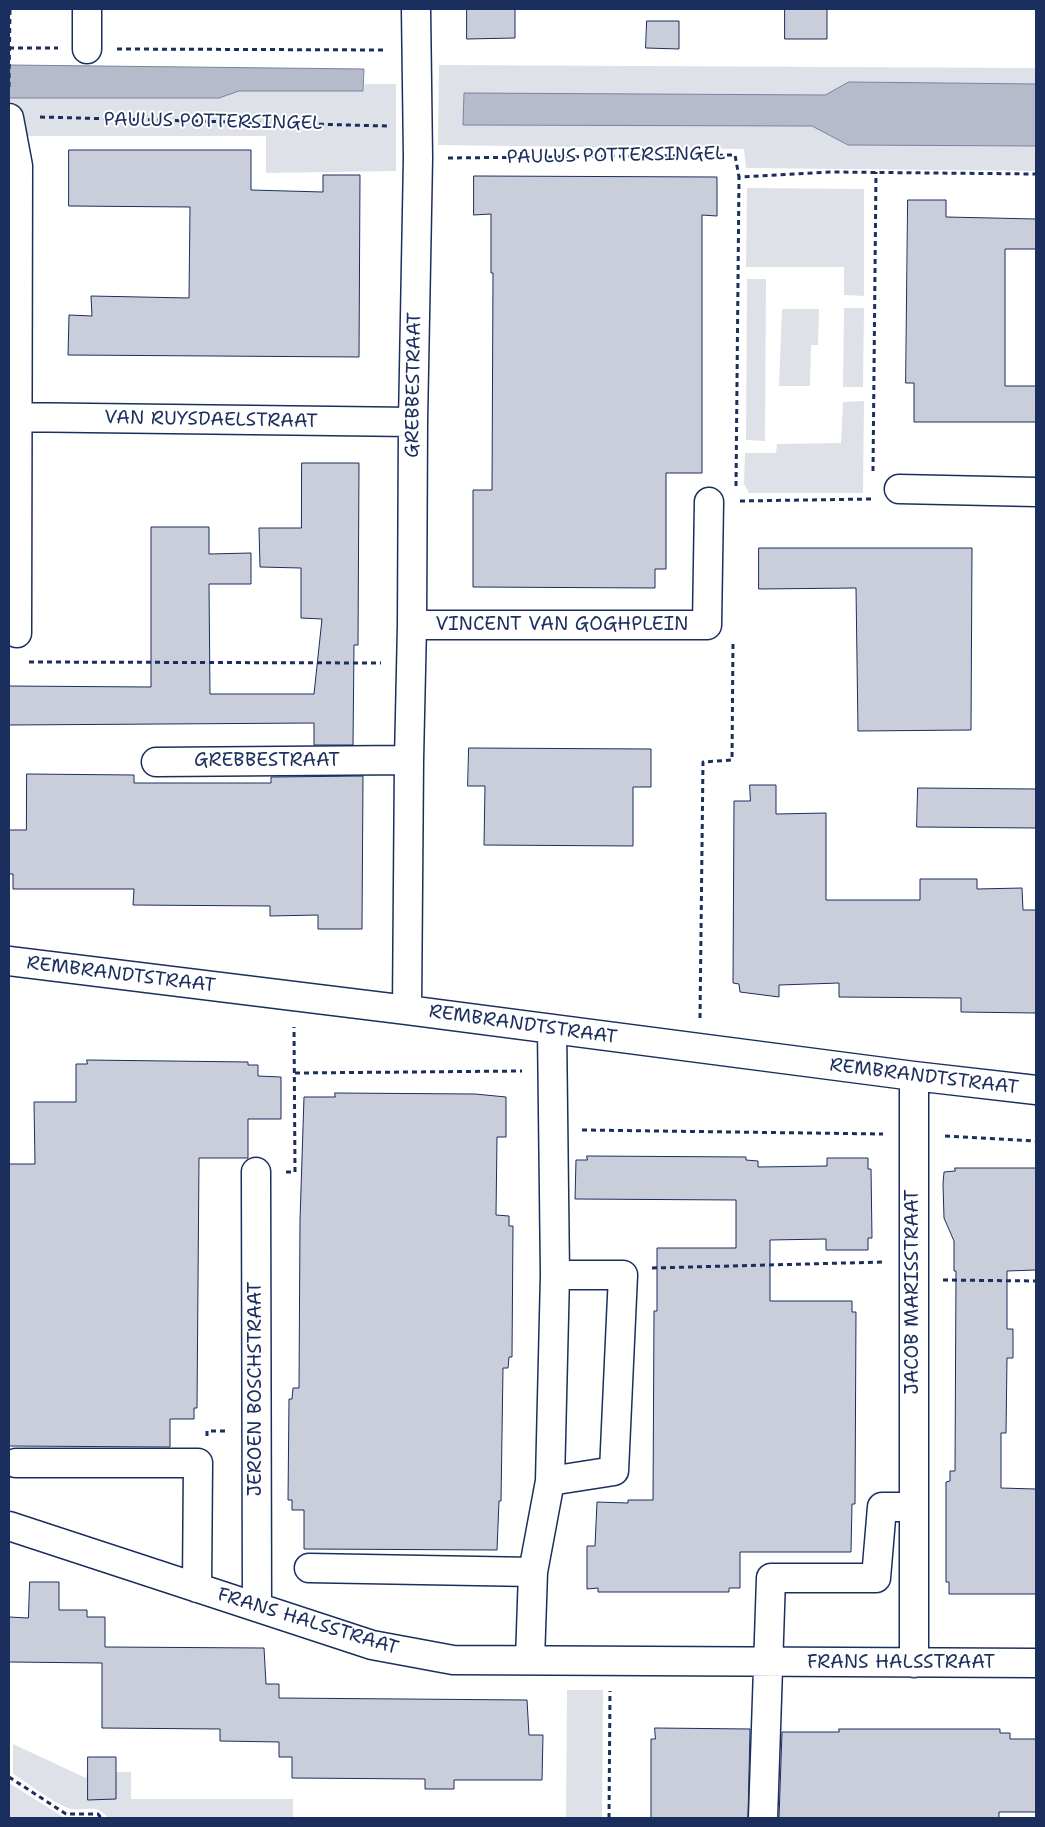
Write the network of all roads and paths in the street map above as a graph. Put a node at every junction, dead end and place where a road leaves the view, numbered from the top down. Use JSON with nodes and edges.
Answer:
{"nodes":[{"id":1,"x":10,"y":9,"type":"edge"},
{"id":2,"x":87,"y":9,"type":"edge"},
{"id":3,"x":416,"y":9,"type":"edge"},
{"id":4,"x":9,"y":48,"type":"edge"},
{"id":5,"x":87,"y":49,"type":"junction"},
{"id":6,"x":416,"y":50,"type":"junction"},
{"id":7,"x":9,"y":87,"type":"edge"},
{"id":8,"x":9,"y":118,"type":"edge"},
{"id":9,"x":39,"y":118,"type":"dead end"},
{"id":10,"x":417,"y":126,"type":"junction"},
{"id":11,"x":418,"y":158,"type":"junction"},
{"id":12,"x":876,"y":172,"type":"junction"},
{"id":13,"x":1036,"y":174,"type":"edge"},
{"id":14,"x":739,"y":177,"type":"junction"},
{"id":15,"x":13,"y":417,"type":"edge"},
{"id":16,"x":413,"y":422,"type":"junction"},
{"id":17,"x":873,"y":480,"type":"dead end"},
{"id":18,"x":886,"y":490,"type":"joint"},
{"id":19,"x":1036,"y":492,"type":"edge"},
{"id":20,"x":722,"y":501,"type":"junction"},
{"id":21,"x":707,"y":617,"type":"junction"},
{"id":22,"x":412,"y":625,"type":"junction"},
{"id":23,"x":17,"y":633,"type":"dead end"},
{"id":24,"x":28,"y":662,"type":"dead end"},
{"id":25,"x":411,"y":663,"type":"junction"},
{"id":26,"x":409,"y":760,"type":"junction"},
{"id":27,"x":156,"y":762,"type":"dead end"},
{"id":28,"x":9,"y":961,"type":"edge"},
{"id":29,"x":294,"y":997,"type":"junction"},
{"id":30,"x":407,"y":1010,"type":"junction"},
{"id":31,"x":552,"y":1029,"type":"junction"},
{"id":32,"x":700,"y":1048,"type":"junction"},
{"id":33,"x":553,"y":1071,"type":"junction"},
{"id":34,"x":295,"y":1073,"type":"junction"},
{"id":35,"x":914,"y":1076,"type":"junction"},
{"id":36,"x":1036,"y":1090,"type":"edge"},
{"id":37,"x":554,"y":1129,"type":"junction"},
{"id":38,"x":914,"y":1134,"type":"junction"},
{"id":39,"x":1036,"y":1141,"type":"edge"},
{"id":40,"x":256,"y":1172,"type":"joint"},
{"id":41,"x":912,"y":1271,"type":"junction"},
{"id":42,"x":555,"y":1276,"type":"junction"},
{"id":43,"x":623,"y":1276,"type":"junction"},
{"id":44,"x":1036,"y":1281,"type":"edge"},
{"id":45,"x":256,"y":1432,"type":"junction"},
{"id":46,"x":16,"y":1463,"type":"dead end"},
{"id":47,"x":198,"y":1463,"type":"junction"},
{"id":48,"x":550,"y":1482,"type":"junction"},
{"id":49,"x":913,"y":1507,"type":"junction"},
{"id":50,"x":9,"y":1526,"type":"edge"},
{"id":51,"x":309,"y":1568,"type":"dead end"},
{"id":52,"x":533,"y":1572,"type":"junction"},
{"id":53,"x":196,"y":1588,"type":"junction"},
{"id":54,"x":257,"y":1607,"type":"junction"},
{"id":55,"x":530,"y":1660,"type":"junction"},
{"id":56,"x":610,"y":1660,"type":"junction"},
{"id":57,"x":767,"y":1663,"type":"junction"},
{"id":58,"x":914,"y":1663,"type":"junction"},
{"id":59,"x":1036,"y":1663,"type":"edge"},
{"id":60,"x":9,"y":1777,"type":"edge"},
{"id":61,"x":101,"y":1818,"type":"edge"},
{"id":62,"x":610,"y":1818,"type":"edge"},
{"id":63,"x":763,"y":1818,"type":"edge"}],
"edges":[{"from":1,"to":4,"type":"path"},
{"from":2,"to":5,"type":"street"},
{"from":3,"to":6,"type":"street","name":"GREBBESTRAAT"},
{"from":4,"to":5,"type":"path"},
{"from":4,"to":7,"type":"path"},
{"from":5,"to":6,"type":"path"},
{"from":6,"to":10,"type":"street","name":"GREBBESTRAAT"},
{"from":8,"to":15,"type":"street"},
{"from":9,"to":10,"type":"path","name":"PAULUS POTTERSINGEL"},
{"from":10,"to":11,"type":"street","name":"GREBBESTRAAT"},
{"from":11,"to":14,"type":"path","name":"PAULUS POTTERSINGEL"},
{"from":11,"to":16,"type":"street","name":"GREBBESTRAAT"},
{"from":12,"to":13,"type":"path","name":"PAULUS POTTERSINGEL"},
{"from":12,"to":14,"type":"path","name":"PAULUS POTTERSINGEL"},
{"from":12,"to":17,"type":"path"},
{"from":14,"to":20,"type":"path"},
{"from":15,"to":16,"type":"street","name":"VAN RUYSDAELSTRAAT"},
{"from":15,"to":23,"type":"street"},
{"from":16,"to":22,"type":"street","name":"GREBBESTRAAT"},
{"from":18,"to":19,"type":"street"},
{"from":18,"to":20,"type":"path"},
{"from":20,"to":21,"type":"street","name":"VINCENT VAN GOGHPLEIN"},
{"from":21,"to":22,"type":"street","name":"VINCENT VAN GOGHPLEIN"},
{"from":21,"to":32,"type":"path"},
{"from":22,"to":25,"type":"street","name":"GREBBESTRAAT"},
{"from":24,"to":25,"type":"path"},
{"from":25,"to":26,"type":"street","name":"GREBBESTRAAT"},
{"from":26,"to":27,"type":"street","name":"GREBBESTRAAT"},
{"from":26,"to":30,"type":"street","name":"GREBBESTRAAT"},
{"from":28,"to":29,"type":"street","name":"REMBRANDTSTRAAT"},
{"from":29,"to":30,"type":"street","name":"REMBRANDTSTRAAT"},
{"from":29,"to":34,"type":"path"},
{"from":30,"to":31,"type":"street","name":"REMBRANDTSTRAAT"},
{"from":31,"to":32,"type":"street","name":"REMBRANDTSTRAAT"},
{"from":31,"to":33,"type":"street"},
{"from":32,"to":35,"type":"street","name":"REMBRANDTSTRAAT"},
{"from":33,"to":34,"type":"path"},
{"from":33,"to":37,"type":"street"},
{"from":34,"to":40,"type":"path"},
{"from":35,"to":36,"type":"street","name":"REMBRANDTSTRAAT"},
{"from":35,"to":38,"type":"street","name":"JACOB MARISSTRAAT"},
{"from":37,"to":38,"type":"path"},
{"from":37,"to":42,"type":"street"},
{"from":38,"to":39,"type":"path"},
{"from":38,"to":41,"type":"street","name":"JACOB MARISSTRAAT"},
{"from":40,"to":45,"type":"street","name":"JEROEN BOSCHSTRAAT"},
{"from":41,"to":43,"type":"path"},
{"from":41,"to":44,"type":"path"},
{"from":41,"to":49,"type":"street","name":"JACOB MARISSTRAAT"},
{"from":42,"to":43,"type":"street"},
{"from":42,"to":48,"type":"street"},
{"from":43,"to":48,"type":"street"},
{"from":45,"to":47,"type":"path"},
{"from":45,"to":54,"type":"street","name":"JEROEN BOSCHSTRAAT"},
{"from":46,"to":47,"type":"street"},
{"from":47,"to":53,"type":"street"},
{"from":48,"to":52,"type":"street"},
{"from":49,"to":57,"type":"street"},
{"from":49,"to":58,"type":"street","name":"JACOB MARISSTRAAT"},
{"from":50,"to":53,"type":"street","name":"FRANS HALSSTRAAT"},
{"from":51,"to":52,"type":"street"},
{"from":52,"to":55,"type":"street"},
{"from":53,"to":54,"type":"street","name":"FRANS HALSSTRAAT"},
{"from":54,"to":55,"type":"street","name":"FRANS HALSSTRAAT"},
{"from":55,"to":56,"type":"street","name":"FRANS HALSSTRAAT"},
{"from":56,"to":57,"type":"street","name":"FRANS HALSSTRAAT"},
{"from":56,"to":62,"type":"path"},
{"from":57,"to":58,"type":"street","name":"FRANS HALSSTRAAT"},
{"from":57,"to":63,"type":"street"},
{"from":58,"to":59,"type":"street","name":"FRANS HALSSTRAAT"},
{"from":60,"to":61,"type":"path"}]}
